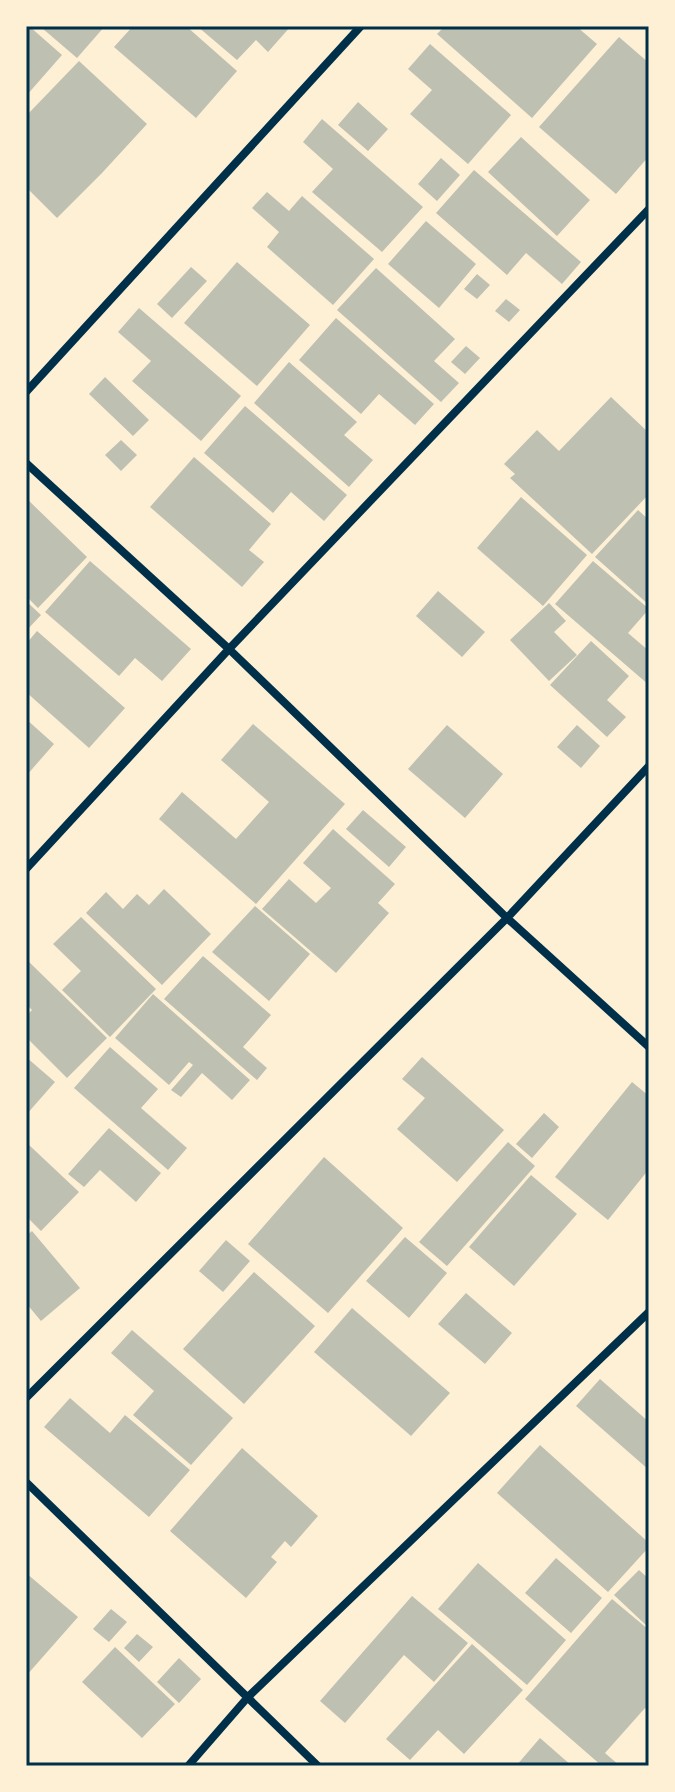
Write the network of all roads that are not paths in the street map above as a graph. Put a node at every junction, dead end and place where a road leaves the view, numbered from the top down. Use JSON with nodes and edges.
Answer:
{"nodes":[{"id":1,"x":361,"y":26,"type":"edge"},
{"id":2,"x":649,"y":209,"type":"edge"},
{"id":3,"x":26,"y":392,"type":"edge"},
{"id":4,"x":26,"y":463,"type":"edge"},
{"id":5,"x":229,"y":649,"type":"junction"},
{"id":6,"x":649,"y":766,"type":"edge"},
{"id":7,"x":26,"y":869,"type":"edge"},
{"id":8,"x":507,"y":918,"type":"junction"},
{"id":9,"x":649,"y":1047,"type":"edge"},
{"id":10,"x":649,"y":1312,"type":"edge"},
{"id":11,"x":26,"y":1398,"type":"edge"},
{"id":12,"x":26,"y":1482,"type":"edge"},
{"id":13,"x":248,"y":1697,"type":"junction"},
{"id":14,"x":188,"y":1766,"type":"edge"},
{"id":15,"x":318,"y":1766,"type":"edge"}],
"edges":[{"from":1,"to":3,"type":"street"},
{"from":2,"to":5,"type":"street"},
{"from":4,"to":5,"type":"street"},
{"from":5,"to":7,"type":"street"},
{"from":5,"to":8,"type":"street"},
{"from":6,"to":8,"type":"street"},
{"from":8,"to":9,"type":"street"},
{"from":8,"to":11,"type":"street"},
{"from":10,"to":13,"type":"street"},
{"from":12,"to":13,"type":"street"},
{"from":13,"to":14,"type":"street"},
{"from":13,"to":15,"type":"street"}]}
